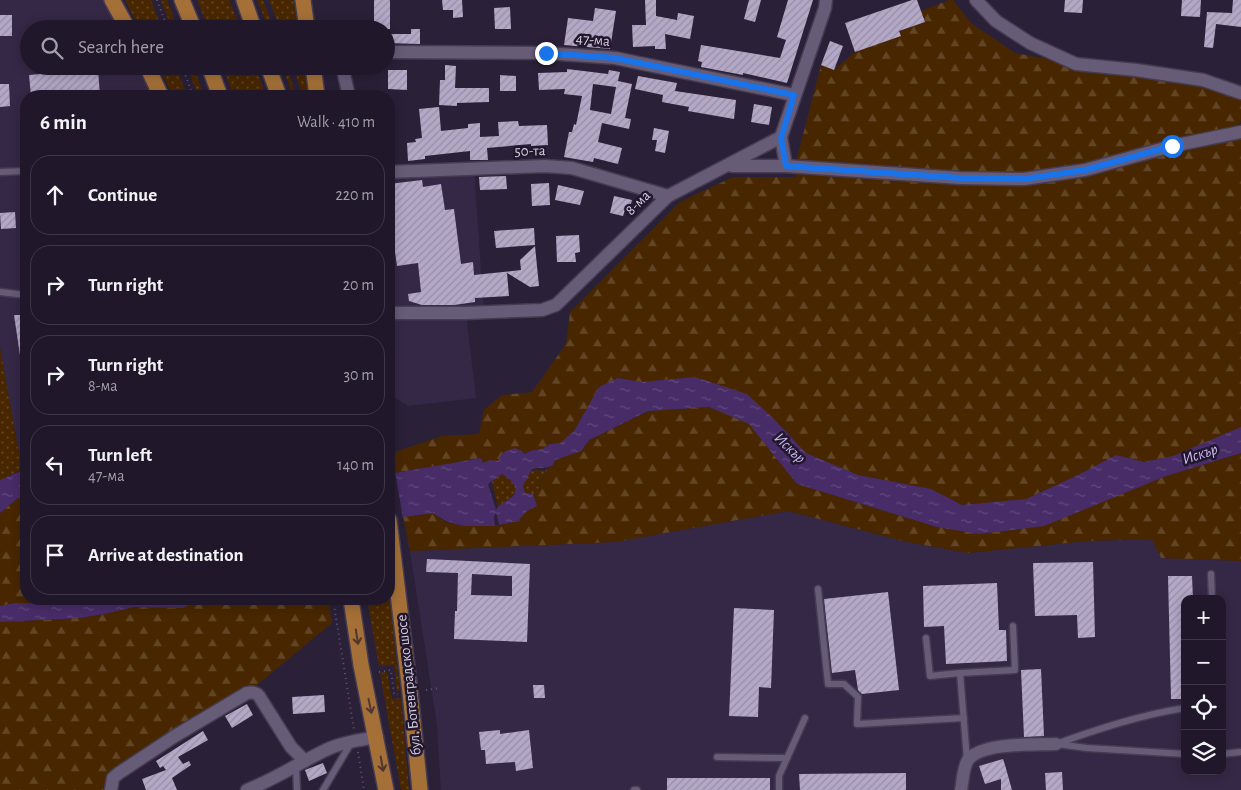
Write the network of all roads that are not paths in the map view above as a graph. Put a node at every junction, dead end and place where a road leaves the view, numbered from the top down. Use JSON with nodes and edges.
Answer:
{"nodes":[{"id":1,"x":112,"y":0,"type":"edge"},
{"id":2,"x":182,"y":0,"type":"edge"},
{"id":3,"x":244,"y":0,"type":"edge"},
{"id":4,"x":303,"y":0,"type":"edge"},
{"id":5,"x":826,"y":0,"type":"edge"},
{"id":6,"x":976,"y":0,"type":"edge"},
{"id":7,"x":123,"y":20,"type":"edge"},
{"id":8,"x":190,"y":20,"type":"edge"},
{"id":9,"x":251,"y":20,"type":"edge"},
{"id":10,"x":306,"y":20,"type":"edge"},
{"id":11,"x":395,"y":52,"type":"edge"},
{"id":12,"x":151,"y":75,"type":"edge"},
{"id":13,"x":212,"y":75,"type":"edge"},
{"id":14,"x":271,"y":75,"type":"edge"},
{"id":15,"x":314,"y":75,"type":"edge"},
{"id":16,"x":344,"y":75,"type":"edge"},
{"id":17,"x":159,"y":90,"type":"edge"},
{"id":18,"x":218,"y":90,"type":"edge"},
{"id":19,"x":277,"y":90,"type":"edge"},
{"id":20,"x":316,"y":90,"type":"edge"},
{"id":21,"x":348,"y":90,"type":"edge"},
{"id":22,"x":1241,"y":93,"type":"edge"},
{"id":23,"x":794,"y":95,"type":"junction"},
{"id":24,"x":1241,"y":132,"type":"edge"},
{"id":25,"x":781,"y":138,"type":"junction"},
{"id":26,"x":729,"y":166,"type":"junction"},
{"id":27,"x":786,"y":166,"type":"junction"},
{"id":28,"x":20,"y":171,"type":"edge"},
{"id":29,"x":0,"y":172,"type":"edge"},
{"id":30,"x":395,"y":172,"type":"edge"},
{"id":31,"x":668,"y":196,"type":"junction"},
{"id":32,"x":0,"y":292,"type":"edge"},
{"id":33,"x":20,"y":294,"type":"edge"},
{"id":34,"x":395,"y":314,"type":"edge"},
{"id":35,"x":395,"y":564,"type":"edge"},
{"id":36,"x":1212,"y":574,"type":"dead end"},
{"id":37,"x":818,"y":589,"type":"dead end"},
{"id":38,"x":1212,"y":595,"type":"edge"},
{"id":39,"x":352,"y":605,"type":"edge"},
{"id":40,"x":1013,"y":626,"type":"dead end"},
{"id":41,"x":926,"y":638,"type":"dead end"},
{"id":42,"x":960,"y":673,"type":"junction"},
{"id":43,"x":1181,"y":709,"type":"edge"},
{"id":44,"x":805,"y":718,"type":"dead end"},
{"id":45,"x":964,"y":718,"type":"junction"},
{"id":46,"x":377,"y":737,"type":"junction"},
{"id":47,"x":354,"y":741,"type":"junction"},
{"id":48,"x":1056,"y":744,"type":"junction"},
{"id":49,"x":1241,"y":752,"type":"edge"},
{"id":50,"x":1181,"y":754,"type":"edge"},
{"id":51,"x":1226,"y":754,"type":"edge"},
{"id":52,"x":717,"y":757,"type":"dead end"},
{"id":53,"x":787,"y":758,"type":"junction"},
{"id":54,"x":967,"y":760,"type":"junction"},
{"id":55,"x":300,"y":764,"type":"junction"},
{"id":56,"x":111,"y":790,"type":"edge"},
{"id":57,"x":247,"y":790,"type":"edge"},
{"id":58,"x":297,"y":790,"type":"edge"},
{"id":59,"x":323,"y":790,"type":"edge"},
{"id":60,"x":386,"y":790,"type":"edge"},
{"id":61,"x":420,"y":790,"type":"edge"},
{"id":62,"x":634,"y":790,"type":"edge"},
{"id":63,"x":638,"y":790,"type":"edge"},
{"id":64,"x":779,"y":790,"type":"edge"},
{"id":65,"x":961,"y":790,"type":"edge"}],
"edges":[{"from":1,"to":7,"type":"main road"},
{"from":2,"to":8,"type":"main road"},
{"from":3,"to":9,"type":"main road"},
{"from":4,"to":10,"type":"main road"},
{"from":5,"to":23,"type":"street"},
{"from":6,"to":22,"type":"street"},
{"from":11,"to":23,"type":"street","name":"47-ма"},
{"from":12,"to":17,"type":"main road"},
{"from":13,"to":18,"type":"main road"},
{"from":14,"to":19,"type":"main road"},
{"from":15,"to":20,"type":"main road"},
{"from":16,"to":21,"type":"street"},
{"from":23,"to":25,"type":"street"},
{"from":24,"to":27,"type":"street"},
{"from":25,"to":26,"type":"street","name":"8-ма"},
{"from":25,"to":27,"type":"street"},
{"from":26,"to":27,"type":"street"},
{"from":26,"to":31,"type":"street","name":"8-ма"},
{"from":28,"to":29,"type":"lane"},
{"from":30,"to":31,"type":"street","name":"50-та"},
{"from":31,"to":34,"type":"street","name":"8-ма"},
{"from":32,"to":33,"type":"lane"},
{"from":35,"to":61,"type":"main road","name":"бул. Ботевградско шосе"},
{"from":36,"to":38,"type":"lane"},
{"from":37,"to":45,"type":"lane"},
{"from":39,"to":46,"type":"main road","one_way":true},
{"from":40,"to":42,"type":"lane"},
{"from":41,"to":42,"type":"lane"},
{"from":42,"to":45,"type":"lane"},
{"from":43,"to":48,"type":"lane"},
{"from":44,"to":53,"type":"lane"},
{"from":45,"to":54,"type":"lane"},
{"from":46,"to":47,"type":"street"},
{"from":46,"to":60,"type":"main road","one_way":true},
{"from":47,"to":55,"type":"street"},
{"from":47,"to":59,"type":"lane"},
{"from":48,"to":50,"type":"lane"},
{"from":48,"to":54,"type":"street"},
{"from":49,"to":51,"type":"lane"},
{"from":52,"to":53,"type":"lane"},
{"from":53,"to":64,"type":"lane"},
{"from":54,"to":65,"type":"street"},
{"from":55,"to":56,"type":"street"},
{"from":55,"to":57,"type":"street"},
{"from":55,"to":58,"type":"lane"},
{"from":62,"to":63,"type":"lane"}]}
